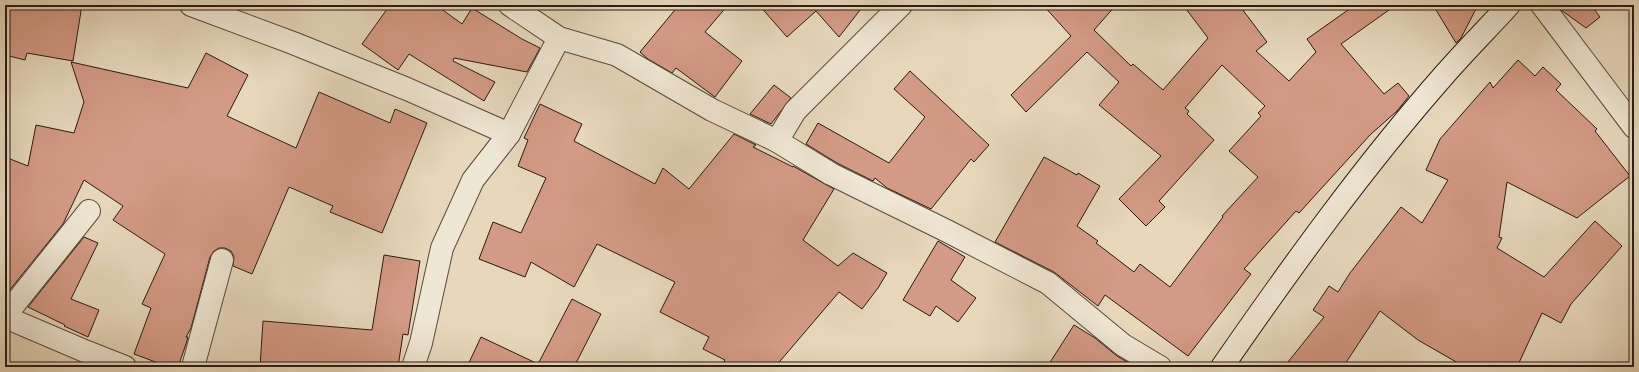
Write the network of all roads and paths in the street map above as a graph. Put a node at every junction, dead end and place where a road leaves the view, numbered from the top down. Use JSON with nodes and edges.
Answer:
{"nodes":[{"id":1,"x":191,"y":5,"type":"edge"},
{"id":2,"x":510,"y":5,"type":"edge"},
{"id":3,"x":901,"y":5,"type":"edge"},
{"id":4,"x":1509,"y":5,"type":"edge"},
{"id":5,"x":1542,"y":5,"type":"edge"},
{"id":6,"x":559,"y":38,"type":"junction"},
{"id":7,"x":1634,"y":127,"type":"edge"},
{"id":8,"x":509,"y":134,"type":"junction"},
{"id":9,"x":777,"y":141,"type":"junction"},
{"id":10,"x":89,"y":211,"type":"dead end"},
{"id":11,"x":222,"y":260,"type":"dead end"},
{"id":12,"x":5,"y":317,"type":"edge"},
{"id":13,"x":124,"y":367,"type":"edge"},
{"id":14,"x":193,"y":367,"type":"edge"},
{"id":15,"x":413,"y":367,"type":"edge"},
{"id":16,"x":1160,"y":367,"type":"edge"},
{"id":17,"x":1222,"y":367,"type":"edge"}],
"edges":[{"from":1,"to":8,"type":"street"},
{"from":2,"to":6,"type":"street"},
{"from":3,"to":9,"type":"street"},
{"from":4,"to":17,"type":"street"},
{"from":5,"to":7,"type":"street"},
{"from":6,"to":8,"type":"street"},
{"from":6,"to":9,"type":"street"},
{"from":8,"to":15,"type":"street"},
{"from":9,"to":16,"type":"street"},
{"from":10,"to":12,"type":"street"},
{"from":11,"to":14,"type":"street"},
{"from":12,"to":13,"type":"street"}]}
